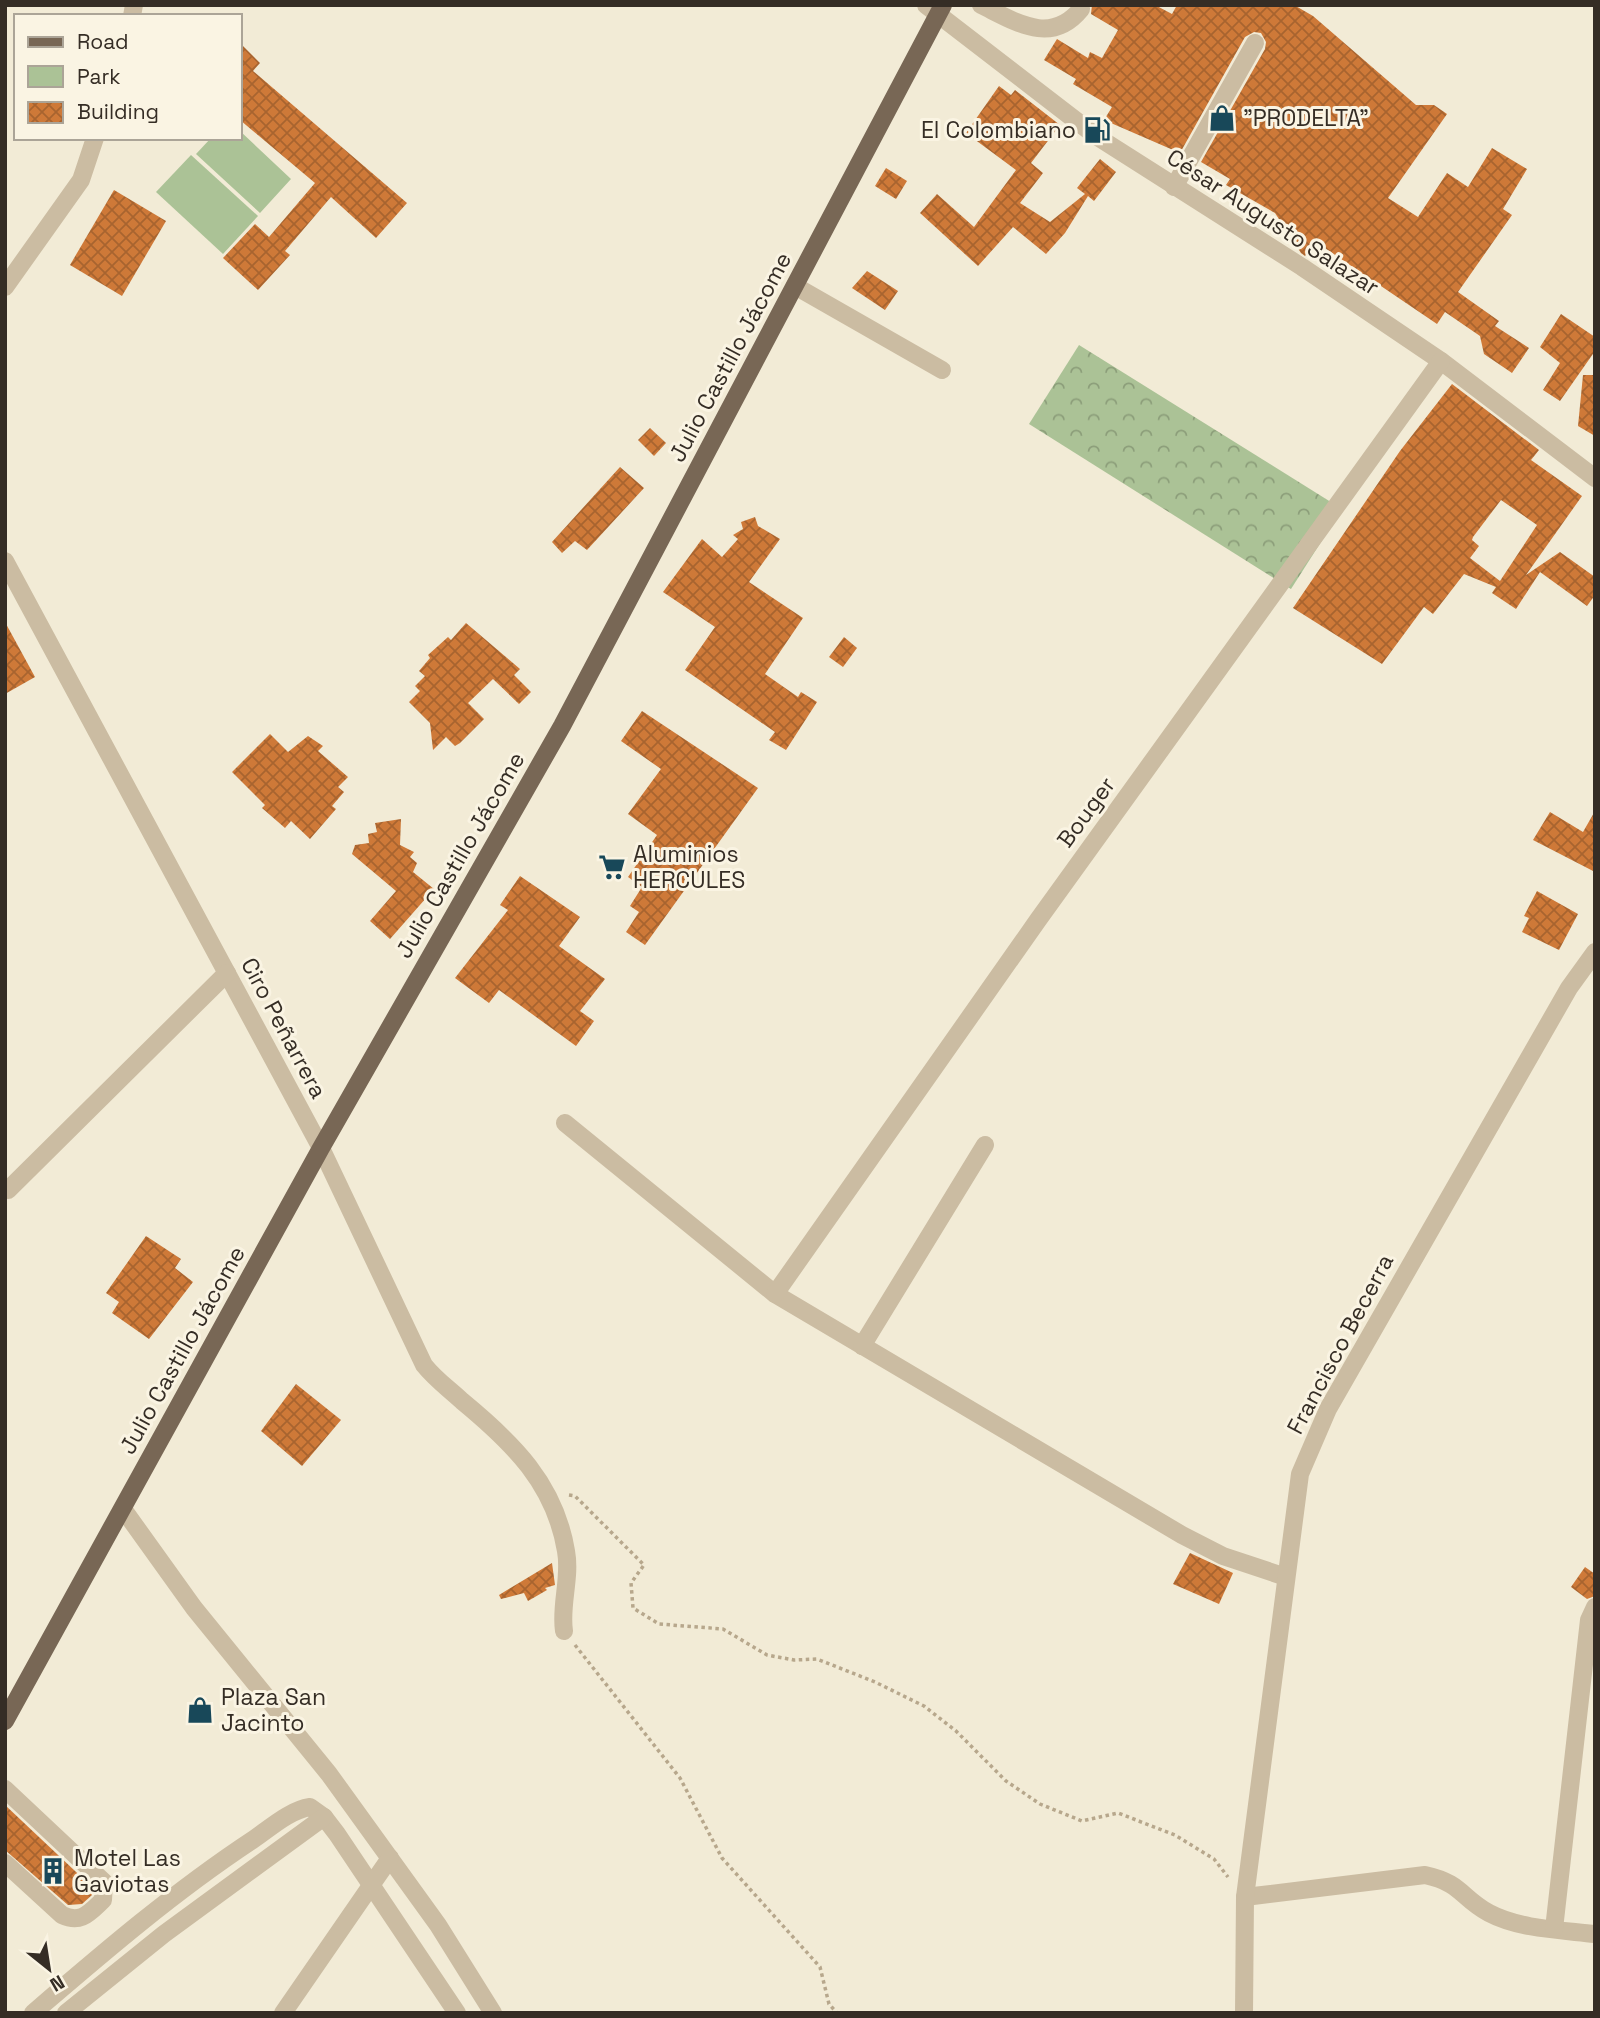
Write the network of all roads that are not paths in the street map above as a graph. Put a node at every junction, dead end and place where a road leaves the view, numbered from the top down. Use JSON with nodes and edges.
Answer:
{"nodes":[{"id":1,"x":992,"y":7,"type":"edge"},
{"id":2,"x":936,"y":9,"type":"edge"},
{"id":3,"x":1081,"y":9,"type":"dead end"},
{"id":4,"x":1255,"y":43,"type":"dead end"},
{"id":5,"x":94,"y":140,"type":"edge"},
{"id":6,"x":1174,"y":187,"type":"junction"},
{"id":7,"x":795,"y":286,"type":"junction"},
{"id":8,"x":5,"y":287,"type":"edge"},
{"id":9,"x":1441,"y":361,"type":"junction"},
{"id":10,"x":942,"y":370,"type":"dead end"},
{"id":11,"x":1595,"y":478,"type":"edge"},
{"id":12,"x":5,"y":561,"type":"edge"},
{"id":13,"x":1595,"y":952,"type":"edge"},
{"id":14,"x":227,"y":973,"type":"junction"},
{"id":15,"x":565,"y":1123,"type":"dead end"},
{"id":16,"x":985,"y":1145,"type":"dead end"},
{"id":17,"x":321,"y":1148,"type":"junction"},
{"id":18,"x":8,"y":1190,"type":"dead end"},
{"id":19,"x":775,"y":1294,"type":"junction"},
{"id":20,"x":862,"y":1346,"type":"junction"},
{"id":21,"x":122,"y":1509,"type":"junction"},
{"id":22,"x":1286,"y":1577,"type":"junction"},
{"id":23,"x":1595,"y":1607,"type":"edge"},
{"id":24,"x":564,"y":1631,"type":"road end"},
{"id":25,"x":5,"y":1721,"type":"edge"},
{"id":26,"x":5,"y":1789,"type":"edge"},
{"id":27,"x":324,"y":1817,"type":"junction"},
{"id":28,"x":390,"y":1858,"type":"junction"},
{"id":29,"x":5,"y":1863,"type":"edge"},
{"id":30,"x":369,"y":1885,"type":"junction"},
{"id":31,"x":1245,"y":1897,"type":"junction"},
{"id":32,"x":1554,"y":1929,"type":"junction"},
{"id":33,"x":1595,"y":1934,"type":"edge"},
{"id":34,"x":281,"y":2011,"type":"edge"},
{"id":35,"x":33,"y":2013,"type":"edge"},
{"id":36,"x":66,"y":2013,"type":"edge"},
{"id":37,"x":457,"y":2013,"type":"edge"},
{"id":38,"x":493,"y":2013,"type":"edge"},
{"id":39,"x":1244,"y":2013,"type":"edge"}],
"edges":[{"from":1,"to":3,"type":"street"},
{"from":2,"to":6,"type":"street","name":"César Augusto Salazar"},
{"from":2,"to":7,"type":"main road","name":"Julio Castillo Jácome"},
{"from":4,"to":6,"type":"street"},
{"from":5,"to":8,"type":"street"},
{"from":6,"to":9,"type":"street","name":"César Augusto Salazar"},
{"from":7,"to":10,"type":"street"},
{"from":7,"to":17,"type":"main road","name":"Julio Castillo Jácome"},
{"from":9,"to":11,"type":"street","name":"César Augusto Salazar"},
{"from":9,"to":19,"type":"street","name":"Bouger"},
{"from":12,"to":14,"type":"street","name":"Ciro Peñarrera"},
{"from":13,"to":22,"type":"street","name":"Francisco Becerra"},
{"from":14,"to":17,"type":"street","name":"Ciro Peñarrera"},
{"from":14,"to":18,"type":"street"},
{"from":15,"to":19,"type":"street"},
{"from":16,"to":20,"type":"street"},
{"from":17,"to":21,"type":"main road","name":"Julio Castillo Jácome"},
{"from":17,"to":24,"type":"street","name":"Ciro Peñarrera"},
{"from":19,"to":20,"type":"street"},
{"from":20,"to":22,"type":"street"},
{"from":21,"to":25,"type":"main road","name":"Julio Castillo Jácome"},
{"from":21,"to":28,"type":"street"},
{"from":22,"to":31,"type":"street","name":"Francisco Becerra"},
{"from":23,"to":32,"type":"street"},
{"from":26,"to":29,"type":"street"},
{"from":27,"to":30,"type":"street"},
{"from":27,"to":35,"type":"street"},
{"from":27,"to":36,"type":"street"},
{"from":28,"to":30,"type":"street"},
{"from":28,"to":38,"type":"street"},
{"from":30,"to":34,"type":"street"},
{"from":30,"to":37,"type":"street"},
{"from":31,"to":32,"type":"street"},
{"from":31,"to":39,"type":"street","name":"Francisco Becerra"},
{"from":32,"to":33,"type":"street"}]}
